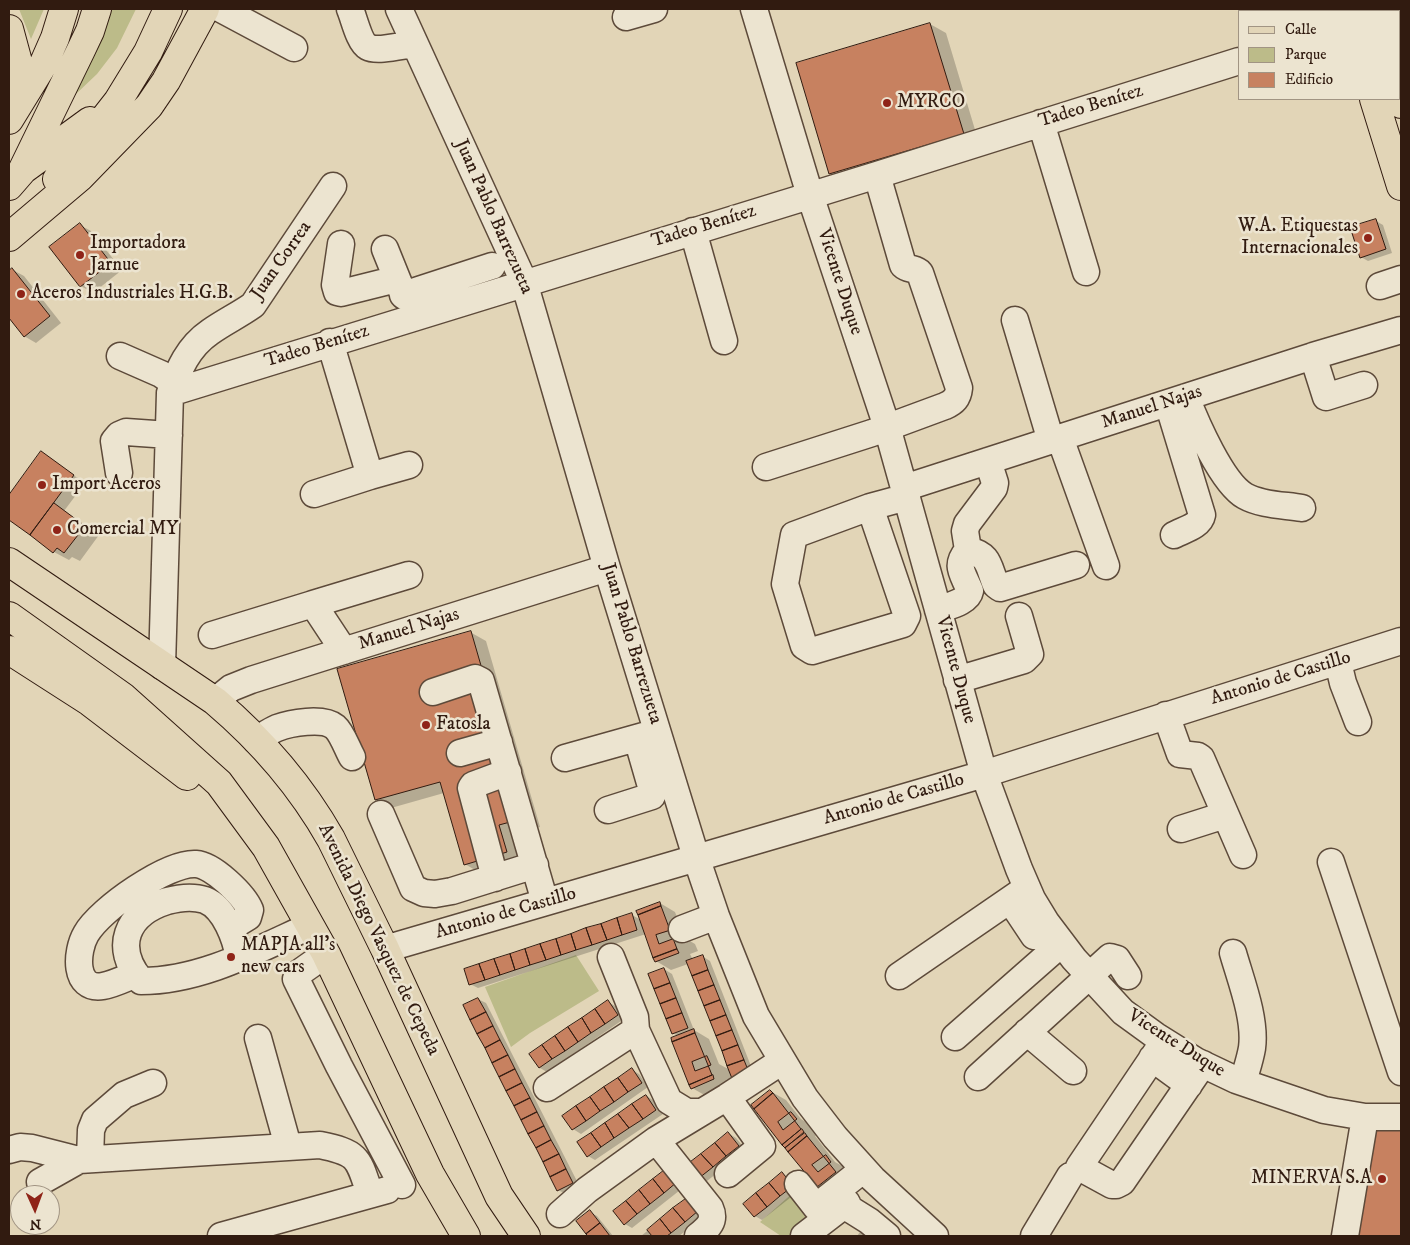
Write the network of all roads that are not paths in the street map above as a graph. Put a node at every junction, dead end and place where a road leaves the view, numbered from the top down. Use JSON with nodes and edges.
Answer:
{"nodes":[{"id":1,"x":64,"y":9,"type":"edge"},
{"id":2,"x":97,"y":9,"type":"edge"},
{"id":3,"x":168,"y":9,"type":"edge"},
{"id":4,"x":205,"y":9,"type":"edge"},
{"id":5,"x":221,"y":9,"type":"edge"},
{"id":6,"x":350,"y":9,"type":"edge"},
{"id":7,"x":399,"y":9,"type":"edge"},
{"id":8,"x":654,"y":9,"type":"edge"},
{"id":9,"x":754,"y":9,"type":"edge"},
{"id":10,"x":626,"y":17,"type":"dead end"},
{"id":11,"x":9,"y":29,"type":"edge"},
{"id":12,"x":415,"y":44,"type":"junction"},
{"id":13,"x":294,"y":48,"type":"dead end"},
{"id":14,"x":1238,"y":61,"type":"edge"},
{"id":15,"x":1374,"y":100,"type":"edge"},
{"id":16,"x":118,"y":101,"type":"junction"},
{"id":17,"x":14,"y":112,"type":"edge"},
{"id":18,"x":1041,"y":123,"type":"junction"},
{"id":19,"x":877,"y":175,"type":"junction"},
{"id":20,"x":15,"y":179,"type":"edge"},
{"id":21,"x":333,"y":186,"type":"dead end"},
{"id":22,"x":1401,"y":186,"type":"edge"},
{"id":23,"x":810,"y":195,"type":"junction"},
{"id":24,"x":692,"y":231,"type":"junction"},
{"id":25,"x":13,"y":233,"type":"edge"},
{"id":26,"x":340,"y":244,"type":"dead end"},
{"id":27,"x":385,"y":249,"type":"dead end"},
{"id":28,"x":492,"y":266,"type":"dead end"},
{"id":29,"x":1086,"y":272,"type":"dead end"},
{"id":30,"x":524,"y":282,"type":"junction"},
{"id":31,"x":404,"y":297,"type":"junction"},
{"id":32,"x":1015,"y":320,"type":"dead end"},
{"id":33,"x":1401,"y":330,"type":"edge"},
{"id":34,"x":724,"y":341,"type":"dead end"},
{"id":35,"x":330,"y":342,"type":"junction"},
{"id":36,"x":120,"y":356,"type":"dead end"},
{"id":37,"x":1314,"y":356,"type":"junction"},
{"id":38,"x":1364,"y":385,"type":"dead end"},
{"id":39,"x":172,"y":388,"type":"junction"},
{"id":40,"x":1177,"y":400,"type":"junction"},
{"id":41,"x":887,"y":427,"type":"junction"},
{"id":42,"x":169,"y":434,"type":"junction"},
{"id":43,"x":1055,"y":439,"type":"junction"},
{"id":44,"x":988,"y":461,"type":"junction"},
{"id":45,"x":410,"y":465,"type":"dead end"},
{"id":46,"x":766,"y":467,"type":"dead end"},
{"id":47,"x":118,"y":473,"type":"dead end"},
{"id":48,"x":370,"y":476,"type":"junction"},
{"id":49,"x":906,"y":492,"type":"junction"},
{"id":50,"x":314,"y":494,"type":"dead end"},
{"id":51,"x":870,"y":508,"type":"junction"},
{"id":52,"x":1302,"y":508,"type":"dead end"},
{"id":53,"x":1174,"y":535,"type":"dead end"},
{"id":54,"x":968,"y":550,"type":"junction"},
{"id":55,"x":9,"y":562,"type":"edge"},
{"id":56,"x":1076,"y":565,"type":"dead end"},
{"id":57,"x":1106,"y":566,"type":"dead end"},
{"id":58,"x":607,"y":568,"type":"junction"},
{"id":59,"x":409,"y":575,"type":"dead end"},
{"id":60,"x":313,"y":604,"type":"junction"},
{"id":61,"x":938,"y":610,"type":"junction"},
{"id":62,"x":9,"y":616,"type":"edge"},
{"id":63,"x":1019,"y":616,"type":"dead end"},
{"id":64,"x":212,"y":635,"type":"dead end"},
{"id":65,"x":1401,"y":642,"type":"edge"},
{"id":66,"x":9,"y":650,"type":"edge"},
{"id":67,"x":344,"y":651,"type":"junction"},
{"id":68,"x":1338,"y":662,"type":"junction"},
{"id":69,"x":162,"y":666,"type":"junction"},
{"id":70,"x":957,"y":680,"type":"junction"},
{"id":71,"x":433,"y":692,"type":"dead end"},
{"id":72,"x":215,"y":701,"type":"junction"},
{"id":73,"x":1166,"y":715,"type":"junction"},
{"id":74,"x":1358,"y":722,"type":"dead end"},
{"id":75,"x":647,"y":735,"type":"junction"},
{"id":76,"x":256,"y":740,"type":"junction"},
{"id":77,"x":499,"y":742,"type":"junction"},
{"id":78,"x":460,"y":753,"type":"dead end"},
{"id":79,"x":352,"y":757,"type":"dead end"},
{"id":80,"x":565,"y":758,"type":"dead end"},
{"id":81,"x":508,"y":772,"type":"junction"},
{"id":82,"x":984,"y":774,"type":"junction"},
{"id":83,"x":608,"y":810,"type":"dead end"},
{"id":84,"x":381,"y":814,"type":"dead end"},
{"id":85,"x":1225,"y":815,"type":"junction"},
{"id":86,"x":1181,"y":829,"type":"dead end"},
{"id":87,"x":266,"y":847,"type":"junction"},
{"id":88,"x":1243,"y":855,"type":"dead end"},
{"id":89,"x":696,"y":857,"type":"junction"},
{"id":90,"x":1331,"y":862,"type":"dead end"},
{"id":91,"x":535,"y":865,"type":"junction"},
{"id":92,"x":495,"y":878,"type":"junction"},
{"id":93,"x":1019,"y":894,"type":"junction"},
{"id":94,"x":545,"y":902,"type":"junction"},
{"id":95,"x":716,"y":916,"type":"junction"},
{"id":96,"x":310,"y":926,"type":"junction"},
{"id":97,"x":230,"y":928,"type":"junction"},
{"id":98,"x":682,"y":929,"type":"dead end"},
{"id":99,"x":1034,"y":936,"type":"dead end"},
{"id":100,"x":1062,"y":943,"type":"junction"},
{"id":101,"x":384,"y":949,"type":"junction"},
{"id":102,"x":1233,"y":953,"type":"dead end"},
{"id":103,"x":326,"y":954,"type":"junction"},
{"id":104,"x":611,"y":957,"type":"dead end"},
{"id":105,"x":239,"y":958,"type":"junction"},
{"id":106,"x":136,"y":974,"type":"junction"},
{"id":107,"x":899,"y":976,"type":"dead end"},
{"id":108,"x":1089,"y":976,"type":"junction"},
{"id":109,"x":1128,"y":976,"type":"dead end"},
{"id":110,"x":636,"y":1030,"type":"junction"},
{"id":111,"x":1027,"y":1032,"type":"junction"},
{"id":112,"x":955,"y":1037,"type":"dead end"},
{"id":113,"x":258,"y":1038,"type":"dead end"},
{"id":114,"x":1158,"y":1049,"type":"junction"},
{"id":115,"x":373,"y":1050,"type":"junction"},
{"id":116,"x":782,"y":1061,"type":"junction"},
{"id":117,"x":339,"y":1066,"type":"junction"},
{"id":118,"x":1073,"y":1071,"type":"dead end"},
{"id":119,"x":1401,"y":1072,"type":"edge"},
{"id":120,"x":1196,"y":1074,"type":"junction"},
{"id":121,"x":978,"y":1078,"type":"dead end"},
{"id":122,"x":1243,"y":1082,"type":"junction"},
{"id":123,"x":153,"y":1083,"type":"dead end"},
{"id":124,"x":547,"y":1088,"type":"dead end"},
{"id":125,"x":727,"y":1097,"type":"junction"},
{"id":126,"x":702,"y":1112,"type":"junction"},
{"id":127,"x":1365,"y":1116,"type":"junction"},
{"id":128,"x":1401,"y":1118,"type":"edge"},
{"id":129,"x":656,"y":1140,"type":"junction"},
{"id":130,"x":288,"y":1146,"type":"junction"},
{"id":131,"x":9,"y":1150,"type":"edge"},
{"id":132,"x":85,"y":1160,"type":"junction"},
{"id":133,"x":430,"y":1174,"type":"junction"},
{"id":134,"x":728,"y":1174,"type":"dead end"},
{"id":135,"x":868,"y":1174,"type":"junction"},
{"id":136,"x":1070,"y":1176,"type":"dead end"},
{"id":137,"x":40,"y":1182,"type":"dead end"},
{"id":138,"x":798,"y":1184,"type":"dead end"},
{"id":139,"x":402,"y":1185,"type":"junction"},
{"id":140,"x":370,"y":1194,"type":"junction"},
{"id":141,"x":845,"y":1205,"type":"junction"},
{"id":142,"x":560,"y":1214,"type":"dead end"},
{"id":143,"x":221,"y":1236,"type":"edge"},
{"id":144,"x":466,"y":1236,"type":"edge"},
{"id":145,"x":526,"y":1236,"type":"edge"},
{"id":146,"x":698,"y":1236,"type":"edge"},
{"id":147,"x":804,"y":1236,"type":"edge"},
{"id":148,"x":887,"y":1236,"type":"edge"},
{"id":149,"x":935,"y":1236,"type":"edge"},
{"id":150,"x":1034,"y":1236,"type":"edge"},
{"id":151,"x":1346,"y":1236,"type":"edge"}],
"edges":[{"from":1,"to":17,"type":"main road"},
{"from":2,"to":20,"type":"main road"},
{"from":3,"to":16,"type":"main road"},
{"from":4,"to":25,"type":"main road"},
{"from":5,"to":13,"type":"street"},
{"from":6,"to":12,"type":"street"},
{"from":7,"to":12,"type":"street","name":"Juan Pablo Barrezueta"},
{"from":8,"to":10,"type":"street"},
{"from":9,"to":23,"type":"street","name":"Vicente Duque"},
{"from":11,"to":17,"type":"main road"},
{"from":12,"to":30,"type":"street","name":"Juan Pablo Barrezueta"},
{"from":14,"to":18,"type":"street","name":"Tadeo Benítez"},
{"from":15,"to":22,"type":"main road"},
{"from":16,"to":20,"type":"main road"},
{"from":16,"to":25,"type":"main road"},
{"from":18,"to":19,"type":"street","name":"Tadeo Benítez"},
{"from":18,"to":29,"type":"street"},
{"from":19,"to":23,"type":"street","name":"Tadeo Benítez"},
{"from":19,"to":41,"type":"street"},
{"from":21,"to":39,"type":"street","name":"Juan Correa"},
{"from":23,"to":24,"type":"street","name":"Tadeo Benítez"},
{"from":23,"to":41,"type":"street","name":"Vicente Duque"},
{"from":24,"to":30,"type":"street","name":"Tadeo Benítez"},
{"from":24,"to":34,"type":"street"},
{"from":26,"to":31,"type":"street"},
{"from":27,"to":31,"type":"street"},
{"from":28,"to":31,"type":"street"},
{"from":30,"to":31,"type":"street","name":"Tadeo Benítez"},
{"from":30,"to":58,"type":"street","name":"Juan Pablo Barrezueta"},
{"from":31,"to":35,"type":"street","name":"Tadeo Benítez"},
{"from":32,"to":43,"type":"street"},
{"from":33,"to":37,"type":"street","name":"Manuel Najas"},
{"from":35,"to":39,"type":"street","name":"Tadeo Benítez"},
{"from":35,"to":48,"type":"street"},
{"from":36,"to":39,"type":"street"},
{"from":37,"to":38,"type":"street"},
{"from":37,"to":40,"type":"street","name":"Manuel Najas"},
{"from":39,"to":42,"type":"street","name":"Juan Correa"},
{"from":40,"to":43,"type":"street","name":"Manuel Najas"},
{"from":40,"to":52,"type":"street"},
{"from":40,"to":53,"type":"street"},
{"from":41,"to":46,"type":"street"},
{"from":41,"to":49,"type":"street","name":"Vicente Duque"},
{"from":42,"to":47,"type":"street"},
{"from":42,"to":69,"type":"street","name":"Juan Correa"},
{"from":43,"to":44,"type":"street","name":"Manuel Najas"},
{"from":43,"to":57,"type":"street"},
{"from":44,"to":49,"type":"street","name":"Manuel Najas"},
{"from":44,"to":54,"type":"street"},
{"from":45,"to":48,"type":"street"},
{"from":48,"to":50,"type":"street"},
{"from":49,"to":51,"type":"street","name":"Manuel Najas"},
{"from":49,"to":61,"type":"street","name":"Vicente Duque"},
{"from":51,"to":51,"type":"street","name":"Manuel Najas"},
{"from":54,"to":56,"type":"street"},
{"from":54,"to":61,"type":"street"},
{"from":55,"to":69,"type":"main road","name":"Avenida Diego Vasquez de Cepeda"},
{"from":58,"to":67,"type":"street","name":"Manuel Najas"},
{"from":58,"to":75,"type":"street","name":"Juan Pablo Barrezueta"},
{"from":59,"to":60,"type":"street"},
{"from":60,"to":64,"type":"street"},
{"from":60,"to":67,"type":"street"},
{"from":61,"to":70,"type":"street","name":"Vicente Duque"},
{"from":62,"to":87,"type":"main road"},
{"from":63,"to":70,"type":"street"},
{"from":65,"to":68,"type":"street","name":"Antonio de Castillo"},
{"from":66,"to":87,"type":"main road"},
{"from":67,"to":72,"type":"street","name":"Manuel Najas"},
{"from":68,"to":73,"type":"street","name":"Antonio de Castillo"},
{"from":68,"to":74,"type":"street"},
{"from":69,"to":72,"type":"main road","name":"Avenida Diego Vasquez de Cepeda"},
{"from":70,"to":82,"type":"street","name":"Vicente Duque"},
{"from":71,"to":77,"type":"street"},
{"from":72,"to":76,"type":"main road","name":"Avenida Diego Vasquez de Cepeda"},
{"from":73,"to":82,"type":"street","name":"Antonio de Castillo"},
{"from":73,"to":85,"type":"street"},
{"from":75,"to":80,"type":"street"},
{"from":75,"to":83,"type":"street"},
{"from":75,"to":89,"type":"street","name":"Juan Pablo Barrezueta"},
{"from":76,"to":79,"type":"street"},
{"from":76,"to":101,"type":"main road","name":"Avenida Diego Vasquez de Cepeda"},
{"from":77,"to":78,"type":"street"},
{"from":77,"to":81,"type":"street"},
{"from":81,"to":91,"type":"street"},
{"from":81,"to":92,"type":"street"},
{"from":82,"to":89,"type":"street","name":"Antonio de Castillo"},
{"from":82,"to":93,"type":"street","name":"Vicente Duque"},
{"from":84,"to":92,"type":"street"},
{"from":85,"to":86,"type":"street"},
{"from":85,"to":88,"type":"street"},
{"from":87,"to":96,"type":"main road"},
{"from":89,"to":94,"type":"street","name":"Antonio de Castillo"},
{"from":89,"to":95,"type":"street","name":"Juan Pablo Barrezueta"},
{"from":90,"to":119,"type":"street"},
{"from":91,"to":92,"type":"street"},
{"from":91,"to":94,"type":"street"},
{"from":93,"to":99,"type":"street"},
{"from":93,"to":100,"type":"street","name":"Vicente Duque"},
{"from":93,"to":107,"type":"street"},
{"from":94,"to":101,"type":"street","name":"Antonio de Castillo"},
{"from":95,"to":98,"type":"street"},
{"from":95,"to":116,"type":"street","name":"Juan Pablo Barrezueta"},
{"from":96,"to":103,"type":"main road"},
{"from":96,"to":105,"type":"street"},
{"from":97,"to":105,"type":"street"},
{"from":97,"to":106,"type":"street"},
{"from":97,"to":106,"type":"street"},
{"from":100,"to":108,"type":"street","name":"Vicente Duque"},
{"from":100,"to":112,"type":"street"},
{"from":101,"to":145,"type":"main road","name":"Avenida Diego Vasquez de Cepeda"},
{"from":102,"to":122,"type":"street"},
{"from":103,"to":115,"type":"main road"},
{"from":103,"to":117,"type":"street"},
{"from":104,"to":110,"type":"street"},
{"from":105,"to":106,"type":"street"},
{"from":108,"to":109,"type":"street"},
{"from":108,"to":111,"type":"street"},
{"from":108,"to":114,"type":"street","name":"Vicente Duque"},
{"from":110,"to":124,"type":"street"},
{"from":110,"to":126,"type":"street"},
{"from":111,"to":118,"type":"street"},
{"from":111,"to":121,"type":"street"},
{"from":113,"to":130,"type":"street"},
{"from":114,"to":120,"type":"street","name":"Vicente Duque"},
{"from":114,"to":120,"type":"street"},
{"from":115,"to":117,"type":"street"},
{"from":115,"to":133,"type":"main road"},
{"from":116,"to":125,"type":"street"},
{"from":116,"to":135,"type":"street","name":"Juan Pablo Barrezueta"},
{"from":117,"to":139,"type":"street"},
{"from":120,"to":122,"type":"street","name":"Vicente Duque"},
{"from":122,"to":127,"type":"street","name":"Vicente Duque"},
{"from":123,"to":132,"type":"street"},
{"from":125,"to":126,"type":"street"},
{"from":125,"to":134,"type":"street"},
{"from":126,"to":129,"type":"street"},
{"from":127,"to":128,"type":"street","name":"Vicente Duque"},
{"from":127,"to":151,"type":"street"},
{"from":129,"to":142,"type":"street"},
{"from":129,"to":146,"type":"street"},
{"from":130,"to":132,"type":"street"},
{"from":130,"to":140,"type":"street"},
{"from":131,"to":132,"type":"street"},
{"from":132,"to":137,"type":"street"},
{"from":133,"to":139,"type":"street"},
{"from":133,"to":144,"type":"main road"},
{"from":135,"to":138,"type":"street"},
{"from":135,"to":141,"type":"street"},
{"from":135,"to":149,"type":"street","name":"Juan Pablo Barrezueta"},
{"from":136,"to":150,"type":"street"},
{"from":139,"to":140,"type":"street"},
{"from":140,"to":143,"type":"street"},
{"from":141,"to":147,"type":"street"},
{"from":141,"to":148,"type":"street"}]}
